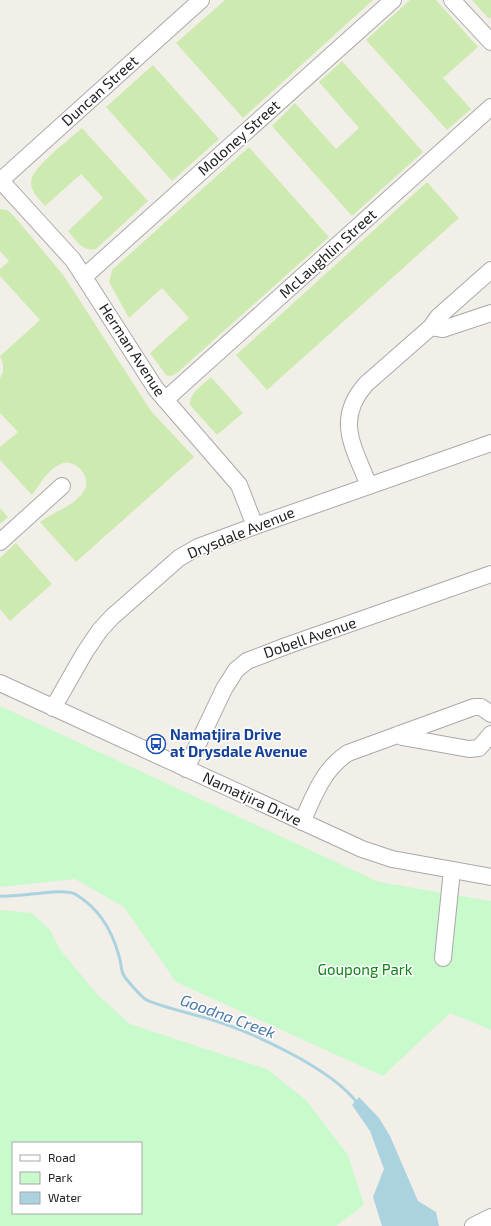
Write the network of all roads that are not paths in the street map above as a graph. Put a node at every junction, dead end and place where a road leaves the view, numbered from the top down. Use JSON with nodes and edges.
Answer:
{"nodes":[{"id":1,"x":201,"y":0,"type":"edge"},
{"id":2,"x":392,"y":0,"type":"edge"},
{"id":3,"x":452,"y":0,"type":"edge"},
{"id":4,"x":491,"y":42,"type":"edge"},
{"id":5,"x":491,"y":108,"type":"edge"},
{"id":6,"x":0,"y":181,"type":"edge"},
{"id":7,"x":491,"y":270,"type":"edge"},
{"id":8,"x":85,"y":276,"type":"junction"},
{"id":9,"x":491,"y":313,"type":"edge"},
{"id":10,"x":431,"y":327,"type":"junction"},
{"id":11,"x":165,"y":400,"type":"junction"},
{"id":12,"x":491,"y":443,"type":"edge"},
{"id":13,"x":62,"y":486,"type":"dead end"},
{"id":14,"x":369,"y":486,"type":"junction"},
{"id":15,"x":254,"y":526,"type":"junction"},
{"id":16,"x":0,"y":542,"type":"edge"},
{"id":17,"x":491,"y":574,"type":"edge"},
{"id":18,"x":0,"y":683,"type":"edge"},
{"id":19,"x":53,"y":708,"type":"junction"},
{"id":20,"x":491,"y":714,"type":"edge"},
{"id":21,"x":399,"y":734,"type":"junction"},
{"id":22,"x":491,"y":734,"type":"edge"},
{"id":23,"x":186,"y":769,"type":"junction"},
{"id":24,"x":302,"y":822,"type":"junction"},
{"id":25,"x":452,"y":870,"type":"junction"},
{"id":26,"x":491,"y":877,"type":"edge"},
{"id":27,"x":443,"y":958,"type":"dead end"},
{"id":28,"x":491,"y":1217,"type":"edge"},
{"id":29,"x":473,"y":1226,"type":"edge"}],
"edges":[{"from":1,"to":6,"type":"street","name":"Duncan Street"},
{"from":2,"to":8,"type":"street","name":"Moloney Street"},
{"from":3,"to":4,"type":"street"},
{"from":5,"to":11,"type":"street","name":"McLaughlin Street"},
{"from":6,"to":8,"type":"street","name":"Herman Avenue"},
{"from":7,"to":10,"type":"street"},
{"from":8,"to":11,"type":"street","name":"Herman Avenue"},
{"from":9,"to":10,"type":"street"},
{"from":10,"to":14,"type":"street"},
{"from":11,"to":15,"type":"street","name":"Herman Avenue"},
{"from":12,"to":14,"type":"street","name":"Drysdale Avenue"},
{"from":13,"to":16,"type":"street"},
{"from":14,"to":15,"type":"street","name":"Drysdale Avenue"},
{"from":15,"to":19,"type":"street","name":"Drysdale Avenue"},
{"from":17,"to":23,"type":"street","name":"Dobell Avenue"},
{"from":18,"to":19,"type":"street","name":"Namatjira Drive"},
{"from":19,"to":23,"type":"street","name":"Namatjira Drive"},
{"from":20,"to":21,"type":"street"},
{"from":21,"to":22,"type":"street"},
{"from":21,"to":24,"type":"street"},
{"from":23,"to":24,"type":"street","name":"Namatjira Drive"},
{"from":24,"to":25,"type":"street","name":"Namatjira Drive"},
{"from":25,"to":26,"type":"street","name":"Namatjira Drive"},
{"from":25,"to":27,"type":"street"},
{"from":28,"to":29,"type":"street"}]}
